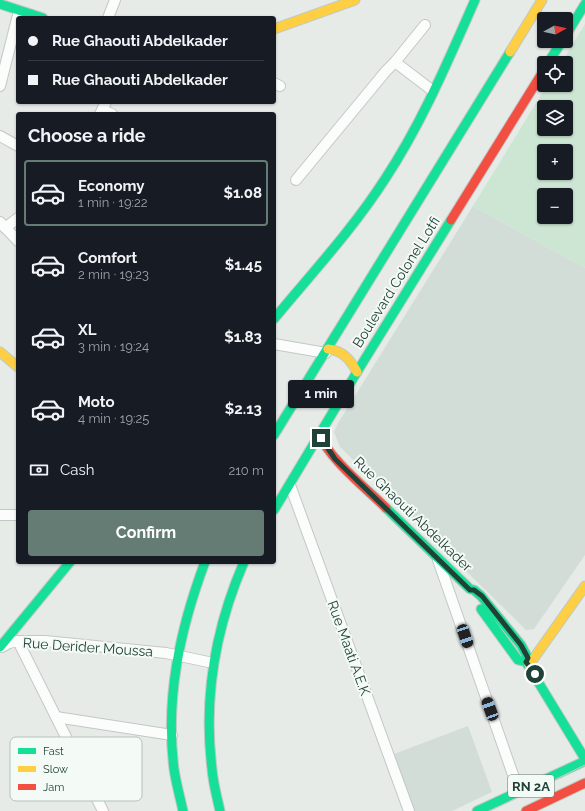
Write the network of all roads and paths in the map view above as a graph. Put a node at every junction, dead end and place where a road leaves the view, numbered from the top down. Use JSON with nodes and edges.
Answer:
{"nodes":[{"id":1,"x":115,"y":0,"type":"edge"},
{"id":2,"x":354,"y":0,"type":"edge"},
{"id":3,"x":476,"y":0,"type":"edge"},
{"id":4,"x":542,"y":0,"type":"edge"},
{"id":5,"x":0,"y":4,"type":"edge"},
{"id":6,"x":585,"y":4,"type":"edge"},
{"id":7,"x":20,"y":10,"type":"junction"},
{"id":8,"x":18,"y":16,"type":"edge"},
{"id":9,"x":37,"y":16,"type":"edge"},
{"id":10,"x":109,"y":16,"type":"edge"},
{"id":11,"x":573,"y":24,"type":"edge"},
{"id":12,"x":16,"y":25,"type":"edge"},
{"id":13,"x":425,"y":25,"type":"dead end"},
{"id":14,"x":276,"y":29,"type":"edge"},
{"id":15,"x":395,"y":62,"type":"junction"},
{"id":16,"x":537,"y":81,"type":"edge"},
{"id":17,"x":0,"y":86,"type":"edge"},
{"id":18,"x":434,"y":91,"type":"junction"},
{"id":19,"x":0,"y":136,"type":"edge"},
{"id":20,"x":16,"y":145,"type":"edge"},
{"id":21,"x":296,"y":180,"type":"dead end"},
{"id":22,"x":16,"y":219,"type":"edge"},
{"id":23,"x":3,"y":225,"type":"edge"},
{"id":24,"x":16,"y":239,"type":"edge"},
{"id":25,"x":276,"y":317,"type":"edge"},
{"id":26,"x":339,"y":332,"type":"junction"},
{"id":27,"x":344,"y":341,"type":"dead end"},
{"id":28,"x":276,"y":344,"type":"edge"},
{"id":29,"x":327,"y":351,"type":"junction"},
{"id":30,"x":0,"y":352,"type":"edge"},
{"id":31,"x":16,"y":365,"type":"edge"},
{"id":32,"x":357,"y":372,"type":"junction"},
{"id":33,"x":276,"y":432,"type":"edge"},
{"id":34,"x":320,"y":435,"type":"junction"},
{"id":35,"x":311,"y":450,"type":"junction"},
{"id":36,"x":335,"y":459,"type":"junction"},
{"id":37,"x":290,"y":485,"type":"junction"},
{"id":38,"x":276,"y":507,"type":"edge"},
{"id":39,"x":0,"y":515,"type":"edge"},
{"id":40,"x":16,"y":515,"type":"edge"},
{"id":41,"x":437,"y":557,"type":"junction"},
{"id":42,"x":68,"y":564,"type":"edge"},
{"id":43,"x":204,"y":564,"type":"edge"},
{"id":44,"x":243,"y":564,"type":"edge"},
{"id":45,"x":585,"y":586,"type":"edge"},
{"id":46,"x":581,"y":597,"type":"edge"},
{"id":47,"x":26,"y":615,"type":"junction"},
{"id":48,"x":18,"y":641,"type":"junction"},
{"id":49,"x":35,"y":641,"type":"junction"},
{"id":50,"x":0,"y":648,"type":"edge"},
{"id":51,"x":177,"y":655,"type":"junction"},
{"id":52,"x":212,"y":663,"type":"junction"},
{"id":53,"x":528,"y":664,"type":"junction"},
{"id":54,"x":56,"y":717,"type":"junction"},
{"id":55,"x":172,"y":736,"type":"junction"},
{"id":56,"x":66,"y":737,"type":"edge"},
{"id":57,"x":585,"y":760,"type":"edge"},
{"id":58,"x":585,"y":783,"type":"edge"},
{"id":59,"x":519,"y":792,"type":"junction"},
{"id":60,"x":98,"y":801,"type":"edge"},
{"id":61,"x":103,"y":811,"type":"edge"},
{"id":62,"x":183,"y":811,"type":"edge"},
{"id":63,"x":220,"y":811,"type":"edge"},
{"id":64,"x":409,"y":811,"type":"edge"},
{"id":65,"x":476,"y":811,"type":"edge"},
{"id":66,"x":526,"y":811,"type":"edge"}],
"edges":[{"from":1,"to":10,"type":"street"},
{"from":2,"to":14,"type":"main road"},
{"from":3,"to":18,"type":"main road"},
{"from":4,"to":26,"type":"main road","name":"Boulevard Colonel Lotfi"},
{"from":5,"to":7,"type":"main road"},
{"from":6,"to":11,"type":"main road"},
{"from":7,"to":8,"type":"street"},
{"from":7,"to":9,"type":"main road"},
{"from":12,"to":17,"type":"street"},
{"from":13,"to":15,"type":"street"},
{"from":15,"to":18,"type":"street"},
{"from":15,"to":21,"type":"street"},
{"from":16,"to":32,"type":"main road","name":"Boulevard Colonel Lotfi"},
{"from":18,"to":25,"type":"main road"},
{"from":19,"to":20,"type":"street"},
{"from":22,"to":23,"type":"street"},
{"from":23,"to":24,"type":"street"},
{"from":26,"to":27,"type":"main road"},
{"from":26,"to":29,"type":"main road","name":"Boulevard Colonel Lotfi"},
{"from":28,"to":29,"type":"street"},
{"from":29,"to":32,"type":"main road"},
{"from":29,"to":33,"type":"main road","name":"Boulevard Colonel Lotfi"},
{"from":30,"to":31,"type":"main road"},
{"from":32,"to":34,"type":"main road","name":"Boulevard Colonel Lotfi"},
{"from":34,"to":35,"type":"main road","name":"Boulevard Colonel Lotfi"},
{"from":34,"to":36,"type":"main road","name":"Rue Ghaouti Abdelkader"},
{"from":35,"to":36,"type":"main road","name":"Rue Ghaouti Abdelkader"},
{"from":35,"to":37,"type":"main road","name":"Boulevard Colonel Lotfi"},
{"from":36,"to":41,"type":"main road","name":"Rue Ghaouti Abdelkader"},
{"from":37,"to":38,"type":"main road","name":"Boulevard Colonel Lotfi"},
{"from":37,"to":64,"type":"street","name":"Rue Maati A.E.K"},
{"from":39,"to":40,"type":"street"},
{"from":41,"to":53,"type":"main road","name":"Rue Ghaouti Abdelkader"},
{"from":41,"to":59,"type":"street"},
{"from":42,"to":47,"type":"main road"},
{"from":43,"to":51,"type":"main road"},
{"from":44,"to":52,"type":"main road"},
{"from":45,"to":46,"type":"main road"},
{"from":46,"to":53,"type":"main road"},
{"from":47,"to":49,"type":"street"},
{"from":47,"to":50,"type":"main road"},
{"from":48,"to":49,"type":"street","name":"Rue Derider Moussa"},
{"from":48,"to":50,"type":"street","name":"Rue Derider Moussa"},
{"from":48,"to":54,"type":"street"},
{"from":49,"to":51,"type":"street","name":"Rue Derider Moussa"},
{"from":51,"to":52,"type":"street","name":"Rue Derider Moussa"},
{"from":51,"to":55,"type":"main road"},
{"from":52,"to":63,"type":"main road"},
{"from":53,"to":57,"type":"main road","name":"Rue Ghaouti Abdelkader"},
{"from":54,"to":55,"type":"street"},
{"from":54,"to":56,"type":"street"},
{"from":55,"to":62,"type":"main road"},
{"from":57,"to":59,"type":"main road","number":"RN 2A"},
{"from":58,"to":66,"type":"main road","number":"RN 2A"},
{"from":59,"to":65,"type":"main road","number":"RN 2A"},
{"from":60,"to":61,"type":"street"}]}
